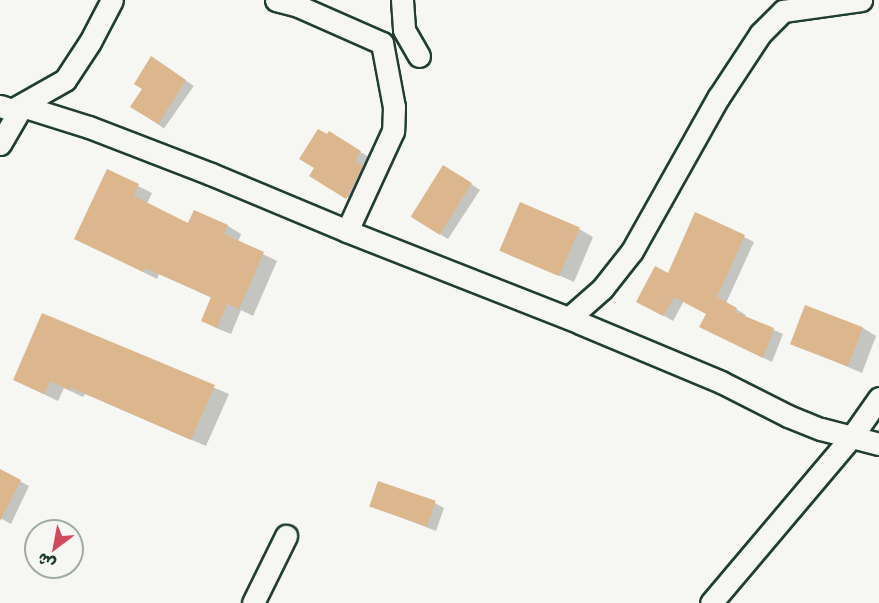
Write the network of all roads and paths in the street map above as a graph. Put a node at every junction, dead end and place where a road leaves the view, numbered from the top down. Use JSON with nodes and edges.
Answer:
{"nodes":[{"id":1,"x":112,"y":0,"type":"edge"},
{"id":2,"x":276,"y":0,"type":"edge"},
{"id":3,"x":402,"y":0,"type":"edge"},
{"id":4,"x":861,"y":0,"type":"edge"},
{"id":5,"x":872,"y":0,"type":"edge"},
{"id":6,"x":879,"y":1,"type":"edge"},
{"id":7,"x":419,"y":56,"type":"dead end"},
{"id":8,"x":0,"y":106,"type":"edge"},
{"id":9,"x":22,"y":106,"type":"junction"},
{"id":10,"x":0,"y":144,"type":"edge"},
{"id":11,"x":346,"y":231,"type":"junction"},
{"id":12,"x":569,"y":318,"type":"junction"},
{"id":13,"x":879,"y":398,"type":"edge"},
{"id":14,"x":853,"y":435,"type":"junction"},
{"id":15,"x":879,"y":444,"type":"edge"},
{"id":16,"x":286,"y":536,"type":"dead end"},
{"id":17,"x":253,"y":603,"type":"edge"},
{"id":18,"x":711,"y":603,"type":"edge"}],
"edges":[{"from":1,"to":9,"type":"street"},
{"from":2,"to":11,"type":"street"},
{"from":3,"to":7,"type":"street"},
{"from":4,"to":12,"type":"street"},
{"from":5,"to":6,"type":"street"},
{"from":8,"to":9,"type":"street"},
{"from":9,"to":10,"type":"street"},
{"from":9,"to":11,"type":"street"},
{"from":11,"to":12,"type":"street"},
{"from":12,"to":14,"type":"street"},
{"from":13,"to":14,"type":"street"},
{"from":14,"to":15,"type":"street"},
{"from":14,"to":18,"type":"street"},
{"from":16,"to":17,"type":"street"}]}
